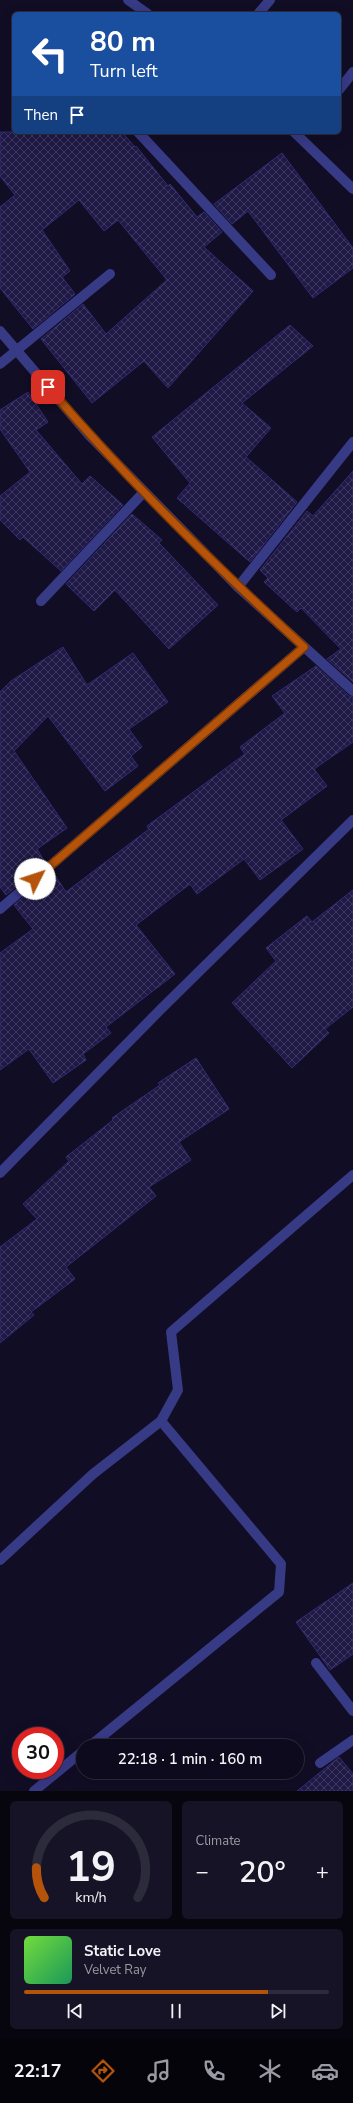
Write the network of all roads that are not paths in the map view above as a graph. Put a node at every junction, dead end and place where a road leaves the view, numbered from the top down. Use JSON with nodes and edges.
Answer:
{"nodes":[{"id":1,"x":128,"y":0,"type":"edge"},
{"id":2,"x":270,"y":0,"type":"edge"},
{"id":3,"x":144,"y":12,"type":"edge"},
{"id":4,"x":260,"y":12,"type":"edge"},
{"id":5,"x":353,"y":72,"type":"edge"},
{"id":6,"x":341,"y":87,"type":"edge"},
{"id":7,"x":140,"y":134,"type":"edge"},
{"id":8,"x":300,"y":134,"type":"edge"},
{"id":9,"x":353,"y":189,"type":"edge"},
{"id":10,"x":110,"y":274,"type":"dead end"},
{"id":11,"x":271,"y":275,"type":"dead end"},
{"id":12,"x":0,"y":331,"type":"edge"},
{"id":13,"x":17,"y":350,"type":"junction"},
{"id":14,"x":0,"y":364,"type":"edge"},
{"id":15,"x":353,"y":442,"type":"edge"},
{"id":16,"x":144,"y":492,"type":"junction"},
{"id":17,"x":238,"y":587,"type":"junction"},
{"id":18,"x":41,"y":601,"type":"dead end"},
{"id":19,"x":304,"y":647,"type":"junction"},
{"id":20,"x":353,"y":691,"type":"edge"},
{"id":21,"x":353,"y":820,"type":"edge"},
{"id":22,"x":0,"y":909,"type":"edge"},
{"id":23,"x":0,"y":1173,"type":"edge"},
{"id":24,"x":353,"y":1175,"type":"edge"},
{"id":25,"x":161,"y":1421,"type":"junction"},
{"id":26,"x":0,"y":1560,"type":"edge"},
{"id":27,"x":316,"y":1663,"type":"dead end"},
{"id":28,"x":353,"y":1711,"type":"edge"},
{"id":29,"x":99,"y":1739,"type":"edge"},
{"id":30,"x":353,"y":1740,"type":"edge"},
{"id":31,"x":76,"y":1757,"type":"edge"},
{"id":32,"x":320,"y":1763,"type":"dead end"},
{"id":33,"x":34,"y":1791,"type":"edge"}],
"edges":[{"from":1,"to":3,"type":"street"},
{"from":2,"to":4,"type":"street"},
{"from":5,"to":6,"type":"street"},
{"from":7,"to":11,"type":"street"},
{"from":8,"to":9,"type":"street"},
{"from":10,"to":13,"type":"street"},
{"from":12,"to":13,"type":"street"},
{"from":13,"to":14,"type":"street"},
{"from":13,"to":16,"type":"street"},
{"from":15,"to":17,"type":"street"},
{"from":16,"to":17,"type":"street"},
{"from":16,"to":18,"type":"street"},
{"from":17,"to":19,"type":"street"},
{"from":19,"to":20,"type":"street"},
{"from":19,"to":22,"type":"street"},
{"from":21,"to":23,"type":"street"},
{"from":24,"to":25,"type":"street"},
{"from":25,"to":26,"type":"street"},
{"from":25,"to":29,"type":"street"},
{"from":27,"to":28,"type":"street"},
{"from":30,"to":32,"type":"street"},
{"from":31,"to":33,"type":"street"}]}
